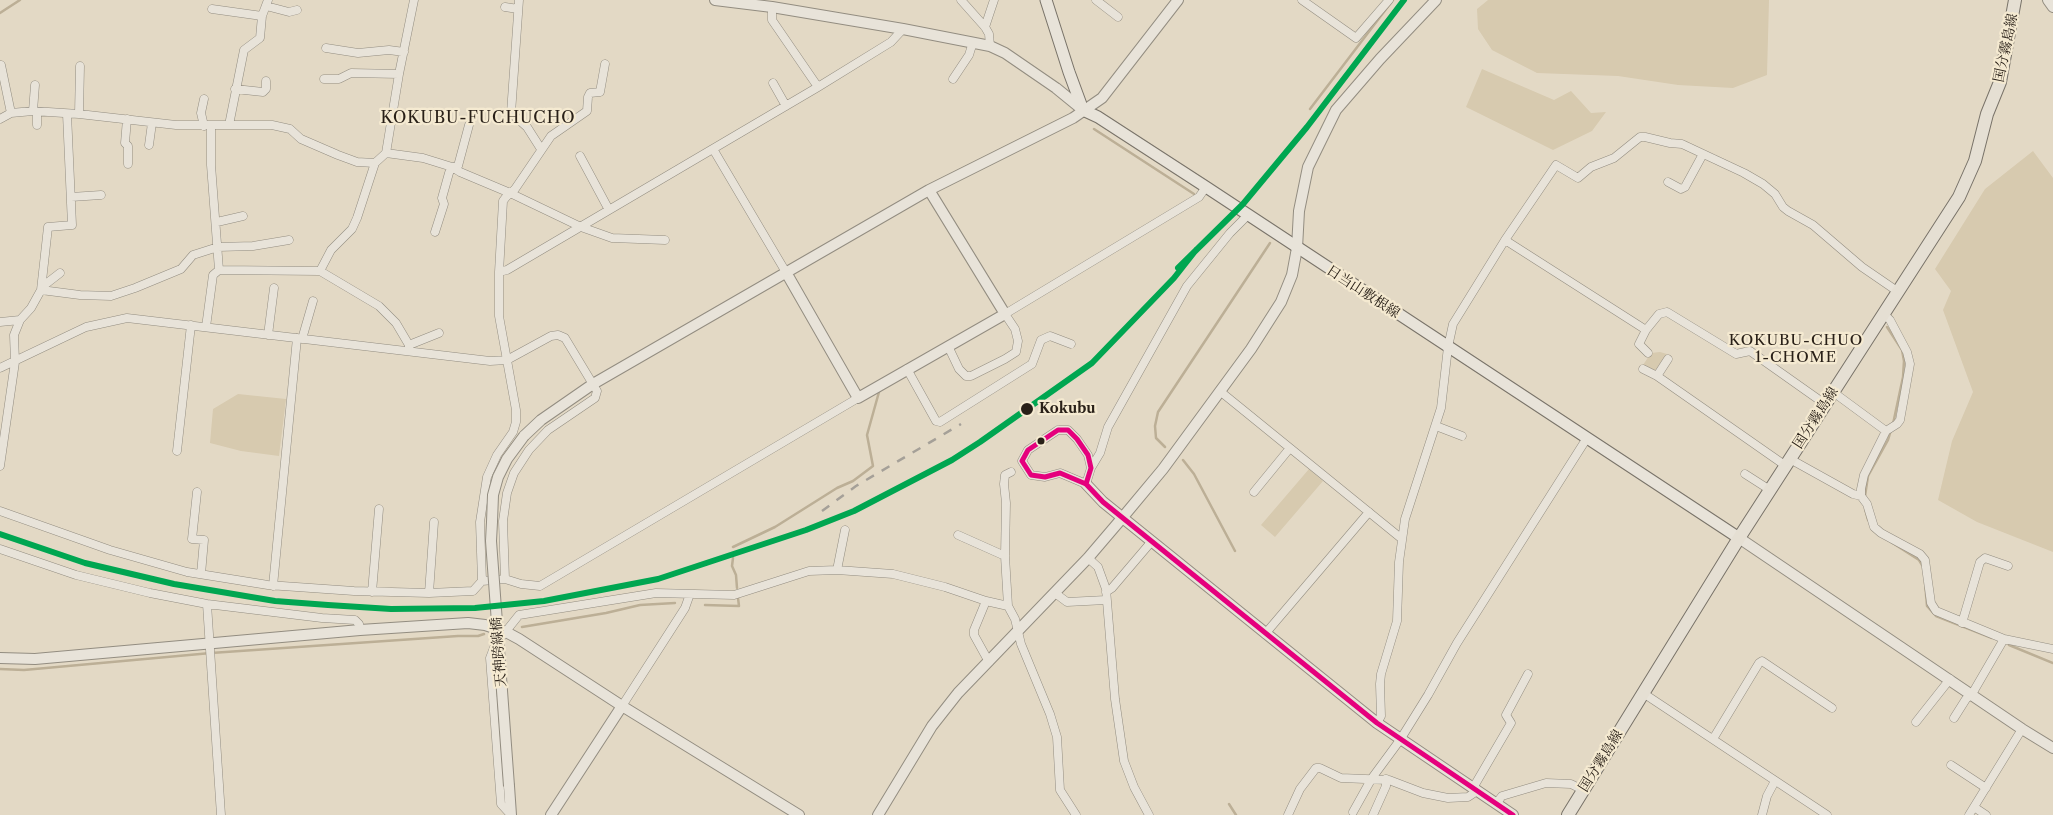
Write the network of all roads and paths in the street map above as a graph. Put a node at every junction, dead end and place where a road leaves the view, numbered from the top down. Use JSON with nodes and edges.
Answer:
{"nodes":[{"id":1,"x":414,"y":0,"type":"edge"},
{"id":2,"x":519,"y":0,"type":"edge"},
{"id":3,"x":715,"y":0,"type":"edge"},
{"id":4,"x":961,"y":0,"type":"edge"},
{"id":5,"x":994,"y":0,"type":"edge"},
{"id":6,"x":1046,"y":0,"type":"edge"},
{"id":7,"x":1096,"y":0,"type":"edge"},
{"id":8,"x":1177,"y":0,"type":"edge"},
{"id":9,"x":1302,"y":0,"type":"edge"},
{"id":10,"x":1390,"y":0,"type":"edge"},
{"id":11,"x":1436,"y":0,"type":"edge"},
{"id":12,"x":2015,"y":0,"type":"edge"},
{"id":13,"x":2048,"y":0,"type":"edge"},
{"id":14,"x":267,"y":3,"type":"edge"},
{"id":15,"x":758,"y":3,"type":"edge"},
{"id":16,"x":505,"y":7,"type":"dead end"},
{"id":17,"x":772,"y":7,"type":"junction"},
{"id":18,"x":2053,"y":7,"type":"edge"},
{"id":19,"x":212,"y":9,"type":"dead end"},
{"id":20,"x":518,"y":9,"type":"junction"},
{"id":21,"x":297,"y":10,"type":"dead end"},
{"id":22,"x":262,"y":16,"type":"junction"},
{"id":23,"x":1118,"y":17,"type":"dead end"},
{"id":24,"x":985,"y":26,"type":"junction"},
{"id":25,"x":903,"y":29,"type":"junction"},
{"id":26,"x":973,"y":42,"type":"junction"},
{"id":27,"x":990,"y":46,"type":"junction"},
{"id":28,"x":326,"y":48,"type":"dead end"},
{"id":29,"x":404,"y":52,"type":"junction"},
{"id":30,"x":605,"y":64,"type":"dead end"},
{"id":31,"x":1,"y":65,"type":"edge"},
{"id":32,"x":80,"y":66,"type":"dead end"},
{"id":33,"x":398,"y":74,"type":"junction"},
{"id":34,"x":324,"y":79,"type":"dead end"},
{"id":35,"x":953,"y":79,"type":"dead end"},
{"id":36,"x":266,"y":81,"type":"dead end"},
{"id":37,"x":773,"y":83,"type":"dead end"},
{"id":38,"x":35,"y":86,"type":"dead end"},
{"id":39,"x":818,"y":87,"type":"junction"},
{"id":40,"x":235,"y":89,"type":"junction"},
{"id":41,"x":204,"y":99,"type":"dead end"},
{"id":42,"x":786,"y":106,"type":"junction"},
{"id":43,"x":1083,"y":110,"type":"junction"},
{"id":44,"x":35,"y":111,"type":"junction"},
{"id":45,"x":11,"y":112,"type":"junction"},
{"id":46,"x":67,"y":114,"type":"junction"},
{"id":47,"x":79,"y":114,"type":"junction"},
{"id":48,"x":0,"y":119,"type":"edge"},
{"id":49,"x":127,"y":119,"type":"junction"},
{"id":50,"x":152,"y":123,"type":"junction"},
{"id":51,"x":37,"y":125,"type":"dead end"},
{"id":52,"x":208,"y":126,"type":"junction"},
{"id":53,"x":229,"y":126,"type":"junction"},
{"id":54,"x":468,"y":126,"type":"dead end"},
{"id":55,"x":149,"y":145,"type":"dead end"},
{"id":56,"x":541,"y":149,"type":"junction"},
{"id":57,"x":713,"y":149,"type":"junction"},
{"id":58,"x":386,"y":153,"type":"junction"},
{"id":59,"x":1703,"y":154,"type":"junction"},
{"id":60,"x":580,"y":156,"type":"dead end"},
{"id":61,"x":375,"y":163,"type":"junction"},
{"id":62,"x":128,"y":164,"type":"dead end"},
{"id":63,"x":452,"y":167,"type":"junction"},
{"id":64,"x":1668,"y":182,"type":"dead end"},
{"id":65,"x":1206,"y":187,"type":"junction"},
{"id":66,"x":929,"y":190,"type":"junction"},
{"id":67,"x":510,"y":193,"type":"junction"},
{"id":68,"x":101,"y":195,"type":"dead end"},
{"id":69,"x":71,"y":196,"type":"junction"},
{"id":70,"x":609,"y":210,"type":"junction"},
{"id":71,"x":244,"y":216,"type":"dead end"},
{"id":72,"x":1247,"y":216,"type":"junction"},
{"id":73,"x":216,"y":222,"type":"junction"},
{"id":74,"x":581,"y":227,"type":"junction"},
{"id":75,"x":435,"y":232,"type":"dead end"},
{"id":76,"x":289,"y":240,"type":"dead end"},
{"id":77,"x":665,"y":240,"type":"dead end"},
{"id":78,"x":1505,"y":240,"type":"junction"},
{"id":79,"x":218,"y":248,"type":"junction"},
{"id":80,"x":1297,"y":248,"type":"junction"},
{"id":81,"x":220,"y":270,"type":"junction"},
{"id":82,"x":320,"y":271,"type":"junction"},
{"id":83,"x":499,"y":272,"type":"junction"},
{"id":84,"x":60,"y":273,"type":"dead end"},
{"id":85,"x":787,"y":274,"type":"junction"},
{"id":86,"x":274,"y":288,"type":"dead end"},
{"id":87,"x":42,"y":289,"type":"junction"},
{"id":88,"x":1897,"y":291,"type":"junction"},
{"id":89,"x":313,"y":300,"type":"dead end"},
{"id":90,"x":1005,"y":314,"type":"junction"},
{"id":91,"x":1884,"y":314,"type":"junction"},
{"id":92,"x":20,"y":320,"type":"junction"},
{"id":93,"x":0,"y":322,"type":"edge"},
{"id":94,"x":191,"y":325,"type":"junction"},
{"id":95,"x":206,"y":327,"type":"junction"},
{"id":96,"x":1646,"y":330,"type":"junction"},
{"id":97,"x":439,"y":333,"type":"dead end"},
{"id":98,"x":268,"y":334,"type":"junction"},
{"id":99,"x":300,"y":338,"type":"junction"},
{"id":100,"x":1071,"y":344,"type":"dead end"},
{"id":101,"x":948,"y":346,"type":"junction"},
{"id":102,"x":1448,"y":347,"type":"junction"},
{"id":103,"x":409,"y":348,"type":"junction"},
{"id":104,"x":1648,"y":352,"type":"dead end"},
{"id":105,"x":1668,"y":359,"type":"dead end"},
{"id":106,"x":507,"y":360,"type":"junction"},
{"id":107,"x":15,"y":362,"type":"junction"},
{"id":108,"x":0,"y":368,"type":"edge"},
{"id":109,"x":907,"y":369,"type":"junction"},
{"id":110,"x":1643,"y":369,"type":"dead end"},
{"id":111,"x":1657,"y":376,"type":"junction"},
{"id":112,"x":593,"y":384,"type":"junction"},
{"id":113,"x":1221,"y":392,"type":"junction"},
{"id":114,"x":1833,"y":392,"type":"junction"},
{"id":115,"x":858,"y":398,"type":"junction"},
{"id":116,"x":1825,"y":404,"type":"junction"},
{"id":117,"x":1436,"y":426,"type":"junction"},
{"id":118,"x":1887,"y":430,"type":"junction"},
{"id":119,"x":1462,"y":436,"type":"dead end"},
{"id":120,"x":1587,"y":438,"type":"junction"},
{"id":121,"x":1290,"y":448,"type":"junction"},
{"id":122,"x":177,"y":451,"type":"dead end"},
{"id":123,"x":1788,"y":462,"type":"junction"},
{"id":124,"x":0,"y":466,"type":"edge"},
{"id":125,"x":1091,"y":468,"type":"junction"},
{"id":126,"x":1012,"y":472,"type":"dead end"},
{"id":127,"x":1745,"y":474,"type":"dead end"},
{"id":128,"x":1086,"y":484,"type":"junction"},
{"id":129,"x":1770,"y":490,"type":"junction"},
{"id":130,"x":197,"y":492,"type":"dead end"},
{"id":131,"x":1254,"y":492,"type":"dead end"},
{"id":132,"x":1863,"y":499,"type":"junction"},
{"id":133,"x":379,"y":509,"type":"dead end"},
{"id":134,"x":0,"y":511,"type":"edge"},
{"id":135,"x":1368,"y":512,"type":"junction"},
{"id":136,"x":1123,"y":517,"type":"junction"},
{"id":137,"x":434,"y":522,"type":"dead end"},
{"id":138,"x":846,"y":530,"type":"dead end"},
{"id":139,"x":958,"y":535,"type":"dead end"},
{"id":140,"x":1739,"y":538,"type":"junction"},
{"id":141,"x":1402,"y":539,"type":"junction"},
{"id":142,"x":1152,"y":541,"type":"junction"},
{"id":143,"x":0,"y":549,"type":"edge"},
{"id":144,"x":1005,"y":556,"type":"junction"},
{"id":145,"x":1088,"y":558,"type":"junction"},
{"id":146,"x":2008,"y":566,"type":"dead end"},
{"id":147,"x":837,"y":570,"type":"junction"},
{"id":148,"x":201,"y":574,"type":"junction"},
{"id":149,"x":505,"y":579,"type":"junction"},
{"id":150,"x":482,"y":581,"type":"junction"},
{"id":151,"x":273,"y":586,"type":"junction"},
{"id":152,"x":372,"y":592,"type":"junction"},
{"id":153,"x":429,"y":593,"type":"junction"},
{"id":154,"x":690,"y":594,"type":"junction"},
{"id":155,"x":1055,"y":594,"type":"junction"},
{"id":156,"x":1106,"y":596,"type":"junction"},
{"id":157,"x":986,"y":601,"type":"junction"},
{"id":158,"x":207,"y":604,"type":"junction"},
{"id":159,"x":1008,"y":606,"type":"junction"},
{"id":160,"x":1962,"y":623,"type":"junction"},
{"id":161,"x":360,"y":630,"type":"junction"},
{"id":162,"x":506,"y":632,"type":"junction"},
{"id":163,"x":1019,"y":632,"type":"junction"},
{"id":164,"x":1265,"y":634,"type":"junction"},
{"id":165,"x":2004,"y":639,"type":"junction"},
{"id":166,"x":210,"y":645,"type":"junction"},
{"id":167,"x":2053,"y":649,"type":"edge"},
{"id":168,"x":0,"y":658,"type":"edge"},
{"id":169,"x":989,"y":662,"type":"junction"},
{"id":170,"x":1528,"y":674,"type":"dead end"},
{"id":171,"x":1950,"y":679,"type":"junction"},
{"id":172,"x":1643,"y":693,"type":"junction"},
{"id":173,"x":1972,"y":694,"type":"junction"},
{"id":174,"x":622,"y":706,"type":"junction"},
{"id":175,"x":1832,"y":708,"type":"dead end"},
{"id":176,"x":1954,"y":718,"type":"dead end"},
{"id":177,"x":1916,"y":722,"type":"dead end"},
{"id":178,"x":1377,"y":723,"type":"junction"},
{"id":179,"x":2022,"y":729,"type":"junction"},
{"id":180,"x":1713,"y":739,"type":"junction"},
{"id":181,"x":1400,"y":740,"type":"junction"},
{"id":182,"x":2053,"y":748,"type":"edge"},
{"id":183,"x":1951,"y":764,"type":"dead end"},
{"id":184,"x":1372,"y":778,"type":"junction"},
{"id":185,"x":1386,"y":779,"type":"junction"},
{"id":186,"x":1775,"y":781,"type":"junction"},
{"id":187,"x":1986,"y":788,"type":"junction"},
{"id":188,"x":1475,"y":790,"type":"junction"},
{"id":189,"x":1583,"y":790,"type":"junction"},
{"id":190,"x":1496,"y":804,"type":"junction"},
{"id":191,"x":1974,"y":807,"type":"junction"},
{"id":192,"x":1353,"y":812,"type":"dead end"},
{"id":193,"x":221,"y":815,"type":"edge"},
{"id":194,"x":511,"y":815,"type":"edge"},
{"id":195,"x":551,"y":815,"type":"edge"},
{"id":196,"x":799,"y":815,"type":"edge"},
{"id":197,"x":878,"y":815,"type":"edge"},
{"id":198,"x":1076,"y":815,"type":"edge"},
{"id":199,"x":1149,"y":815,"type":"edge"},
{"id":200,"x":1288,"y":815,"type":"edge"},
{"id":201,"x":1373,"y":815,"type":"edge"},
{"id":202,"x":1513,"y":815,"type":"edge"},
{"id":203,"x":1568,"y":815,"type":"edge"},
{"id":204,"x":1762,"y":815,"type":"edge"},
{"id":205,"x":1827,"y":815,"type":"edge"},
{"id":206,"x":1970,"y":815,"type":"edge"},
{"id":207,"x":1986,"y":815,"type":"edge"}],
"edges":[{"from":1,"to":29,"type":"street"},
{"from":2,"to":20,"type":"street"},
{"from":3,"to":15,"type":"street"},
{"from":4,"to":24,"type":"street"},
{"from":5,"to":24,"type":"street"},
{"from":6,"to":43,"type":"main road"},
{"from":7,"to":23,"type":"street"},
{"from":8,"to":43,"type":"street","name":"天神跨線橋"},
{"from":9,"to":10,"type":"street"},
{"from":11,"to":80,"type":"street"},
{"from":12,"to":88,"type":"main road","name":"国分霧島線"},
{"from":13,"to":18,"type":"street"},
{"from":14,"to":21,"type":"street"},
{"from":14,"to":22,"type":"street"},
{"from":15,"to":17,"type":"street"},
{"from":16,"to":20,"type":"street"},
{"from":17,"to":25,"type":"street"},
{"from":17,"to":39,"type":"street"},
{"from":19,"to":22,"type":"street"},
{"from":20,"to":56,"type":"street"},
{"from":22,"to":40,"type":"street"},
{"from":24,"to":27,"type":"street"},
{"from":25,"to":26,"type":"street"},
{"from":25,"to":39,"type":"street"},
{"from":26,"to":27,"type":"street"},
{"from":26,"to":35,"type":"street"},
{"from":27,"to":43,"type":"street"},
{"from":28,"to":29,"type":"street"},
{"from":29,"to":33,"type":"street"},
{"from":30,"to":56,"type":"street"},
{"from":31,"to":45,"type":"street"},
{"from":32,"to":47,"type":"street"},
{"from":33,"to":34,"type":"street"},
{"from":33,"to":58,"type":"street"},
{"from":36,"to":40,"type":"street"},
{"from":37,"to":42,"type":"street"},
{"from":38,"to":44,"type":"street"},
{"from":39,"to":42,"type":"street"},
{"from":40,"to":53,"type":"street"},
{"from":41,"to":52,"type":"street"},
{"from":42,"to":57,"type":"street"},
{"from":43,"to":65,"type":"main road","name":"日当山敷根線"},
{"from":43,"to":66,"type":"street","name":"天神跨線橋"},
{"from":44,"to":45,"type":"street"},
{"from":44,"to":46,"type":"street"},
{"from":44,"to":51,"type":"street"},
{"from":45,"to":48,"type":"street"},
{"from":46,"to":47,"type":"street"},
{"from":46,"to":69,"type":"street"},
{"from":47,"to":49,"type":"street"},
{"from":49,"to":50,"type":"street"},
{"from":49,"to":62,"type":"street"},
{"from":50,"to":52,"type":"street"},
{"from":50,"to":55,"type":"street"},
{"from":52,"to":53,"type":"street"},
{"from":52,"to":73,"type":"street"},
{"from":53,"to":61,"type":"street"},
{"from":54,"to":63,"type":"street"},
{"from":56,"to":67,"type":"street"},
{"from":57,"to":70,"type":"street"},
{"from":57,"to":85,"type":"street"},
{"from":58,"to":61,"type":"street"},
{"from":58,"to":63,"type":"street"},
{"from":59,"to":64,"type":"street"},
{"from":59,"to":78,"type":"street"},
{"from":59,"to":88,"type":"street"},
{"from":60,"to":70,"type":"street"},
{"from":61,"to":82,"type":"street"},
{"from":63,"to":67,"type":"street"},
{"from":63,"to":75,"type":"street"},
{"from":65,"to":72,"type":"main road","name":"日当山敷根線"},
{"from":65,"to":90,"type":"street"},
{"from":66,"to":85,"type":"street","name":"天神跨線橋"},
{"from":66,"to":90,"type":"street"},
{"from":67,"to":74,"type":"street"},
{"from":67,"to":83,"type":"street"},
{"from":68,"to":69,"type":"street"},
{"from":69,"to":87,"type":"street"},
{"from":70,"to":74,"type":"street"},
{"from":71,"to":73,"type":"street"},
{"from":72,"to":80,"type":"main road","name":"日当山敷根線"},
{"from":72,"to":125,"type":"street"},
{"from":73,"to":79,"type":"street"},
{"from":74,"to":77,"type":"street"},
{"from":74,"to":83,"type":"street"},
{"from":76,"to":79,"type":"street"},
{"from":78,"to":96,"type":"street"},
{"from":78,"to":102,"type":"street"},
{"from":79,"to":81,"type":"street"},
{"from":79,"to":87,"type":"street"},
{"from":80,"to":102,"type":"main road","name":"日当山敷根線"},
{"from":80,"to":113,"type":"street"},
{"from":81,"to":82,"type":"street"},
{"from":81,"to":95,"type":"street"},
{"from":82,"to":103,"type":"street"},
{"from":83,"to":106,"type":"street"},
{"from":84,"to":87,"type":"street"},
{"from":85,"to":112,"type":"street","name":"天神跨線橋"},
{"from":85,"to":115,"type":"street"},
{"from":86,"to":98,"type":"street"},
{"from":87,"to":92,"type":"street"},
{"from":88,"to":91,"type":"main road","name":"国分霧島線"},
{"from":89,"to":99,"type":"street"},
{"from":90,"to":101,"type":"street"},
{"from":90,"to":101,"type":"street"},
{"from":91,"to":114,"type":"main road","name":"国分霧島線"},
{"from":91,"to":118,"type":"street"},
{"from":92,"to":93,"type":"street"},
{"from":92,"to":107,"type":"street"},
{"from":94,"to":95,"type":"street"},
{"from":94,"to":107,"type":"street"},
{"from":94,"to":122,"type":"street"},
{"from":95,"to":98,"type":"street"},
{"from":96,"to":104,"type":"street"},
{"from":96,"to":116,"type":"street"},
{"from":97,"to":103,"type":"street"},
{"from":98,"to":99,"type":"street"},
{"from":99,"to":103,"type":"street"},
{"from":99,"to":151,"type":"street"},
{"from":100,"to":109,"type":"street"},
{"from":101,"to":109,"type":"street"},
{"from":102,"to":117,"type":"street"},
{"from":102,"to":120,"type":"main road","name":"日当山敷根線"},
{"from":103,"to":106,"type":"street"},
{"from":105,"to":111,"type":"street"},
{"from":106,"to":112,"type":"street"},
{"from":106,"to":150,"type":"street"},
{"from":107,"to":108,"type":"street"},
{"from":107,"to":124,"type":"street"},
{"from":109,"to":115,"type":"street"},
{"from":110,"to":111,"type":"street"},
{"from":111,"to":123,"type":"street"},
{"from":112,"to":149,"type":"street"},
{"from":112,"to":194,"type":"street","name":"天神跨線橋","bridge":true},
{"from":113,"to":121,"type":"street"},
{"from":113,"to":136,"type":"street"},
{"from":114,"to":116,"type":"main road","name":"国分霧島線"},
{"from":114,"to":118,"type":"street"},
{"from":115,"to":149,"type":"street"},
{"from":116,"to":123,"type":"main road","name":"国分霧島線"},
{"from":117,"to":119,"type":"street"},
{"from":117,"to":141,"type":"street"},
{"from":118,"to":132,"type":"street"},
{"from":120,"to":140,"type":"main road","name":"日当山敷根線"},
{"from":120,"to":181,"type":"street"},
{"from":121,"to":131,"type":"street"},
{"from":121,"to":135,"type":"street"},
{"from":123,"to":129,"type":"main road","name":"国分霧島線"},
{"from":123,"to":132,"type":"street"},
{"from":125,"to":128,"type":"street"},
{"from":125,"to":128,"type":"street"},
{"from":126,"to":144,"type":"street"},
{"from":127,"to":129,"type":"street"},
{"from":128,"to":136,"type":"street"},
{"from":129,"to":140,"type":"main road","name":"国分霧島線"},
{"from":130,"to":148,"type":"street"},
{"from":132,"to":160,"type":"street"},
{"from":133,"to":152,"type":"street"},
{"from":134,"to":148,"type":"street"},
{"from":135,"to":141,"type":"street"},
{"from":135,"to":164,"type":"street"},
{"from":136,"to":142,"type":"street"},
{"from":136,"to":145,"type":"street"},
{"from":137,"to":153,"type":"street"},
{"from":138,"to":147,"type":"street"},
{"from":139,"to":144,"type":"street"},
{"from":140,"to":171,"type":"street"},
{"from":140,"to":172,"type":"main road","name":"国分霧島線"},
{"from":141,"to":178,"type":"street"},
{"from":142,"to":156,"type":"street"},
{"from":142,"to":164,"type":"street"},
{"from":143,"to":158,"type":"street"},
{"from":144,"to":159,"type":"street"},
{"from":145,"to":155,"type":"street"},
{"from":145,"to":156,"type":"street"},
{"from":146,"to":160,"type":"street"},
{"from":147,"to":154,"type":"street"},
{"from":147,"to":157,"type":"street"},
{"from":148,"to":151,"type":"street"},
{"from":149,"to":150,"type":"street"},
{"from":150,"to":153,"type":"street"},
{"from":151,"to":152,"type":"street"},
{"from":152,"to":153,"type":"street"},
{"from":154,"to":162,"type":"street"},
{"from":154,"to":174,"type":"street"},
{"from":155,"to":156,"type":"street"},
{"from":155,"to":163,"type":"street"},
{"from":156,"to":199,"type":"street"},
{"from":157,"to":159,"type":"street"},
{"from":157,"to":169,"type":"street"},
{"from":158,"to":161,"type":"street"},
{"from":158,"to":166,"type":"street"},
{"from":159,"to":163,"type":"street"},
{"from":160,"to":165,"type":"street"},
{"from":161,"to":162,"type":"street"},
{"from":161,"to":166,"type":"street"},
{"from":162,"to":174,"type":"street"},
{"from":162,"to":194,"type":"street"},
{"from":163,"to":169,"type":"street"},
{"from":163,"to":198,"type":"street"},
{"from":164,"to":178,"type":"street"},
{"from":165,"to":167,"type":"street"},
{"from":165,"to":173,"type":"street"},
{"from":166,"to":168,"type":"street"},
{"from":166,"to":193,"type":"street"},
{"from":169,"to":197,"type":"street"},
{"from":170,"to":188,"type":"street"},
{"from":171,"to":173,"type":"street"},
{"from":171,"to":177,"type":"street"},
{"from":172,"to":180,"type":"street"},
{"from":172,"to":189,"type":"main road","name":"国分霧島線"},
{"from":173,"to":176,"type":"street"},
{"from":173,"to":179,"type":"street"},
{"from":174,"to":195,"type":"street"},
{"from":174,"to":196,"type":"street"},
{"from":175,"to":180,"type":"street"},
{"from":178,"to":181,"type":"street"},
{"from":179,"to":182,"type":"street"},
{"from":179,"to":187,"type":"street"},
{"from":180,"to":186,"type":"street"},
{"from":181,"to":184,"type":"street"},
{"from":181,"to":188,"type":"street"},
{"from":183,"to":187,"type":"street"},
{"from":184,"to":185,"type":"street"},
{"from":184,"to":192,"type":"street"},
{"from":184,"to":200,"type":"street"},
{"from":185,"to":188,"type":"street"},
{"from":185,"to":201,"type":"street"},
{"from":186,"to":204,"type":"street"},
{"from":186,"to":205,"type":"street"},
{"from":187,"to":191,"type":"street"},
{"from":188,"to":190,"type":"street"},
{"from":189,"to":190,"type":"street"},
{"from":189,"to":203,"type":"main road","name":"国分霧島線"},
{"from":190,"to":202,"type":"street"},
{"from":191,"to":206,"type":"street"},
{"from":191,"to":207,"type":"street"}]}
